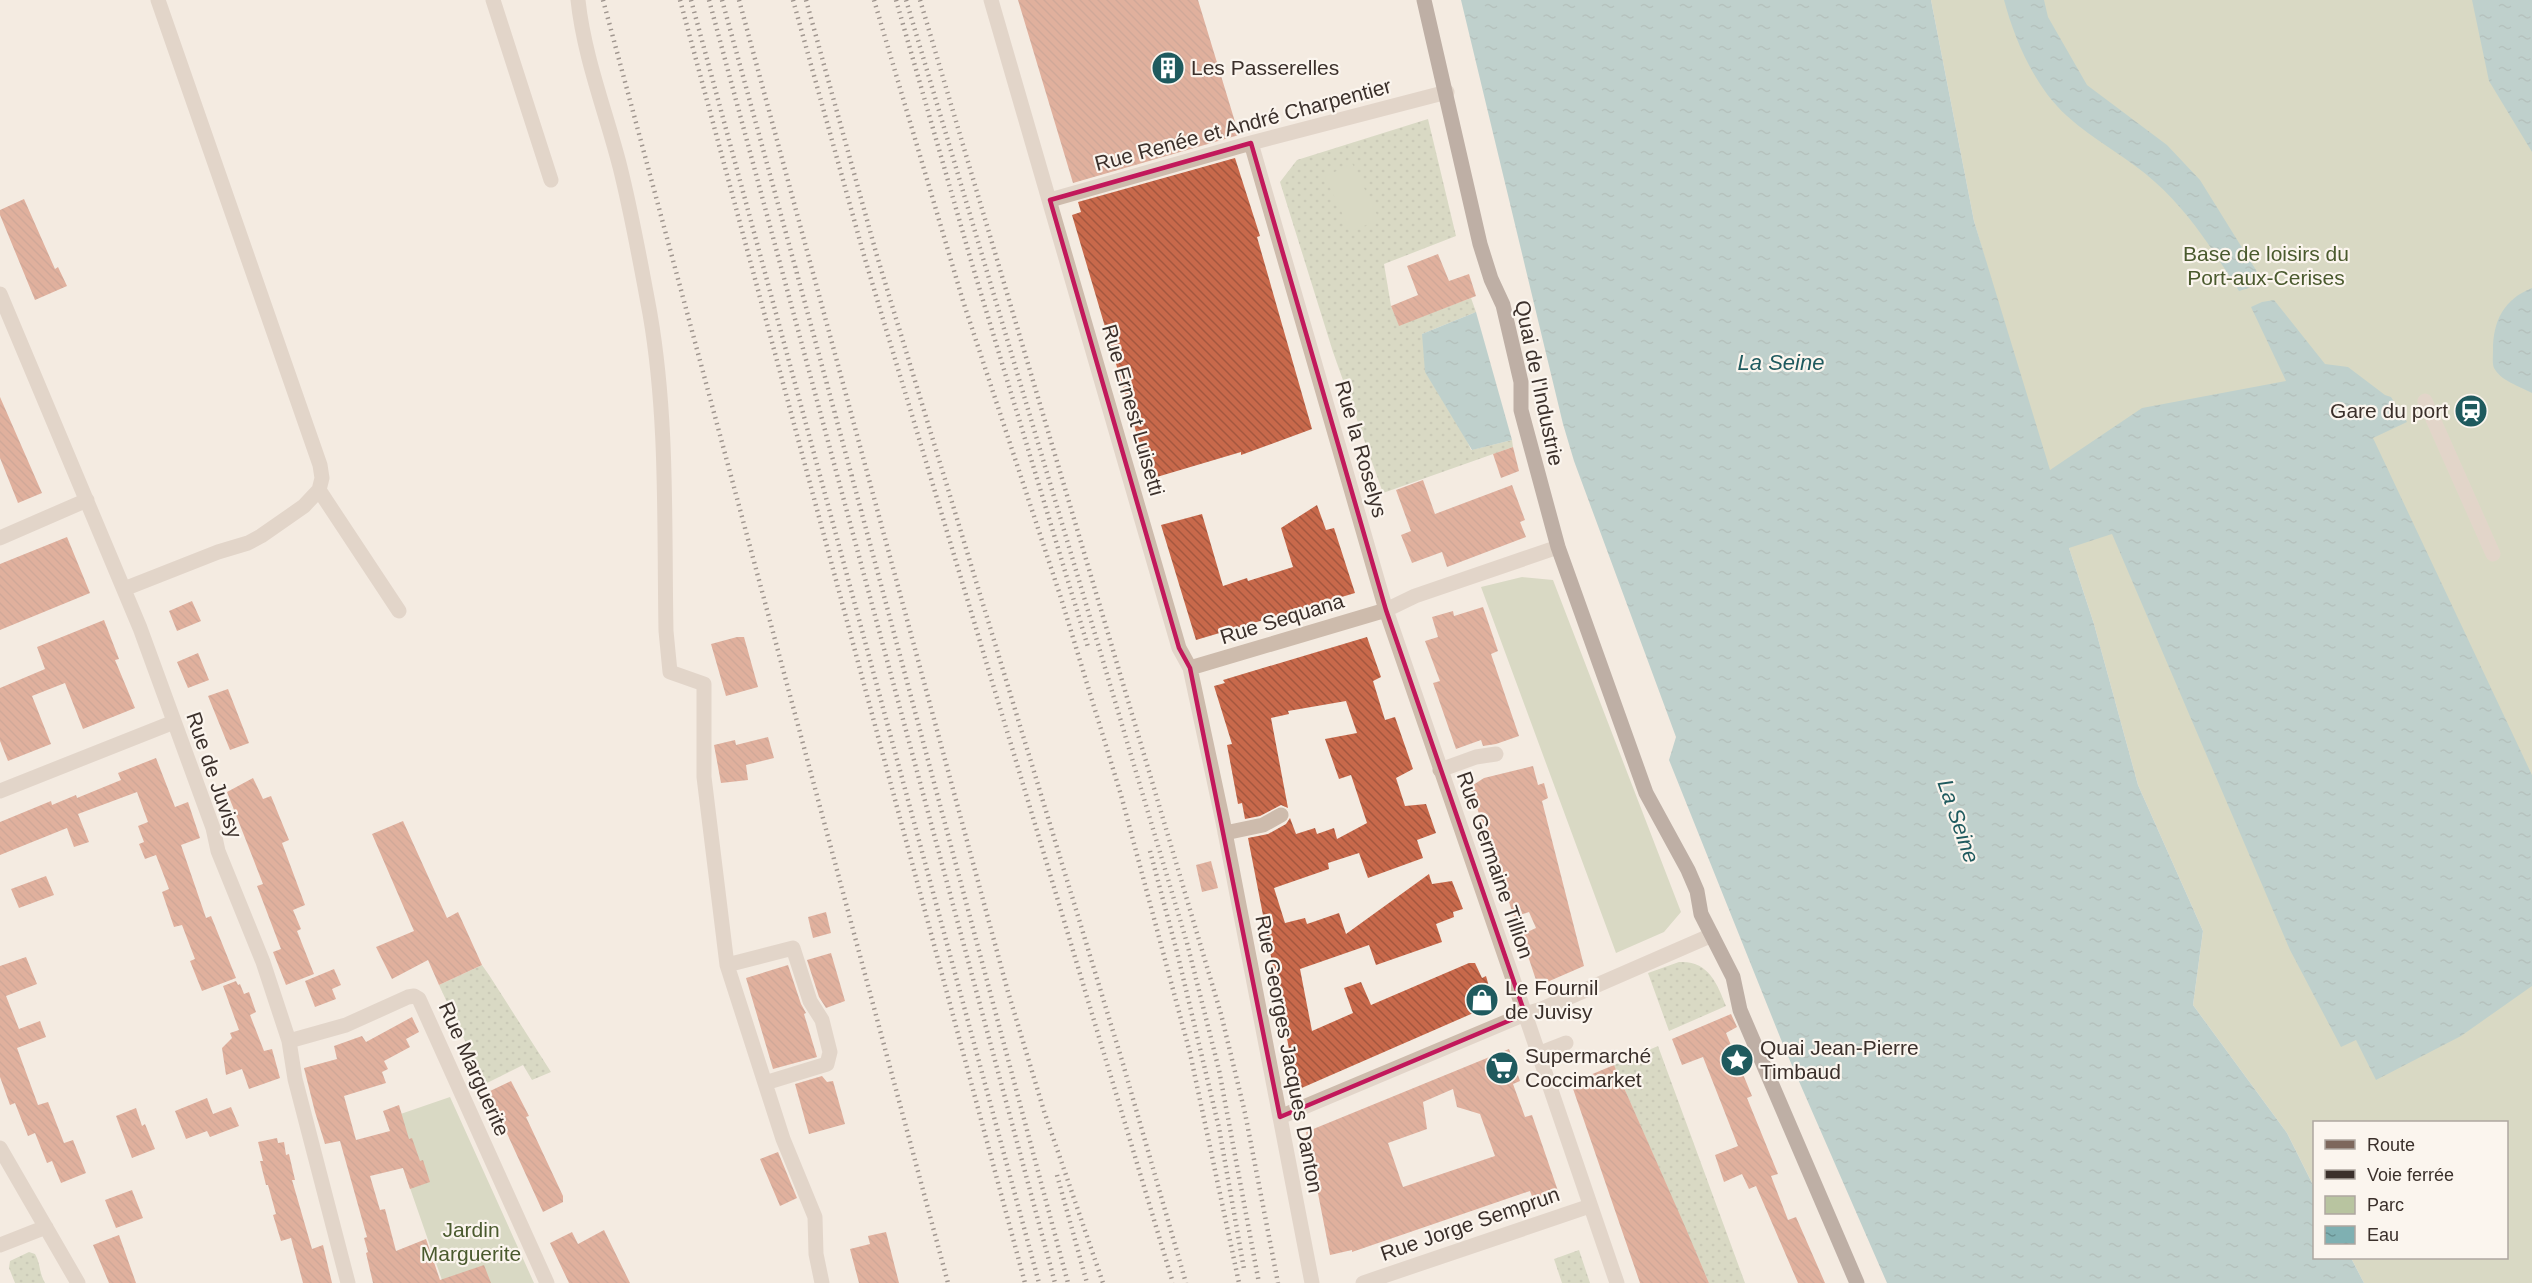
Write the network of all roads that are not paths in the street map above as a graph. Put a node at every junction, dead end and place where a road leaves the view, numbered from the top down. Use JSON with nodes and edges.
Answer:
{"nodes":[{"id":1,"x":158,"y":0,"type":"edge"},
{"id":2,"x":493,"y":0,"type":"edge"},
{"id":3,"x":578,"y":0,"type":"edge"},
{"id":4,"x":991,"y":0,"type":"edge"},
{"id":5,"x":1424,"y":0,"type":"edge"},
{"id":6,"x":1447,"y":92,"type":"junction"},
{"id":7,"x":1251,"y":143,"type":"junction"},
{"id":8,"x":551,"y":180,"type":"dead end"},
{"id":9,"x":1050,"y":200,"type":"junction"},
{"id":10,"x":0,"y":294,"type":"edge"},
{"id":11,"x":2425,"y":400,"type":"dead end"},
{"id":12,"x":319,"y":490,"type":"junction"},
{"id":13,"x":87,"y":500,"type":"junction"},
{"id":14,"x":0,"y":538,"type":"edge"},
{"id":15,"x":1558,"y":547,"type":"junction"},
{"id":16,"x":2493,"y":554,"type":"dead end"},
{"id":17,"x":124,"y":589,"type":"junction"},
{"id":18,"x":1386,"y":610,"type":"junction"},
{"id":19,"x":399,"y":611,"type":"dead end"},
{"id":20,"x":1190,"y":668,"type":"junction"},
{"id":21,"x":174,"y":722,"type":"junction"},
{"id":22,"x":1496,"y":754,"type":"dead end"},
{"id":23,"x":1439,"y":767,"type":"junction"},
{"id":24,"x":0,"y":791,"type":"edge"},
{"id":25,"x":1281,"y":814,"type":"dead end"},
{"id":26,"x":1225,"y":833,"type":"junction"},
{"id":27,"x":1712,"y":935,"type":"junction"},
{"id":28,"x":727,"y":965,"type":"junction"},
{"id":29,"x":1525,"y":1014,"type":"junction"},
{"id":30,"x":289,"y":1041,"type":"junction"},
{"id":31,"x":1566,"y":1043,"type":"dead end"},
{"id":32,"x":1538,"y":1054,"type":"junction"},
{"id":33,"x":765,"y":1083,"type":"junction"},
{"id":34,"x":1280,"y":1117,"type":"junction"},
{"id":35,"x":0,"y":1148,"type":"edge"},
{"id":36,"x":1590,"y":1206,"type":"junction"},
{"id":37,"x":46,"y":1227,"type":"junction"},
{"id":38,"x":0,"y":1245,"type":"edge"},
{"id":39,"x":78,"y":1283,"type":"edge"},
{"id":40,"x":348,"y":1283,"type":"edge"},
{"id":41,"x":547,"y":1283,"type":"edge"},
{"id":42,"x":822,"y":1283,"type":"edge"},
{"id":43,"x":1312,"y":1283,"type":"edge"},
{"id":44,"x":1363,"y":1283,"type":"edge"},
{"id":45,"x":1617,"y":1283,"type":"edge"},
{"id":46,"x":1857,"y":1283,"type":"edge"}],
"edges":[{"from":1,"to":12,"type":"street"},
{"from":2,"to":8,"type":"street"},
{"from":3,"to":28,"type":"street"},
{"from":4,"to":9,"type":"street","name":"Rue Ernest Luisetti"},
{"from":5,"to":6,"type":"main road","name":"Quai de l'Industrie"},
{"from":6,"to":7,"type":"street","name":"Rue Renée et André Charpentier"},
{"from":6,"to":15,"type":"main road","name":"Quai de l'Industrie"},
{"from":7,"to":9,"type":"street","name":"Rue Renée et André Charpentier"},
{"from":7,"to":18,"type":"street","name":"Rue la Roselys"},
{"from":9,"to":20,"type":"street","name":"Rue Ernest Luisetti"},
{"from":10,"to":13,"type":"street","name":"Rue de Juvisy"},
{"from":11,"to":16,"type":"street"},
{"from":12,"to":17,"type":"street"},
{"from":12,"to":19,"type":"street"},
{"from":13,"to":14,"type":"street"},
{"from":13,"to":17,"type":"street","name":"Rue de Juvisy"},
{"from":15,"to":18,"type":"street","name":"Rue Sequana"},
{"from":15,"to":27,"type":"main road","name":"Quai de l'Industrie"},
{"from":17,"to":21,"type":"street","name":"Rue de Juvisy"},
{"from":18,"to":20,"type":"street","name":"Rue Sequana"},
{"from":18,"to":23,"type":"street","name":"Rue la Roselys"},
{"from":20,"to":26,"type":"street","name":"Rue Ernest Luisetti"},
{"from":21,"to":24,"type":"street"},
{"from":21,"to":30,"type":"street","name":"Rue de Juvisy"},
{"from":22,"to":23,"type":"street"},
{"from":23,"to":29,"type":"street","name":"Rue Germaine Tillion"},
{"from":25,"to":26,"type":"street"},
{"from":26,"to":34,"type":"street","name":"Rue Georges Jacques Danton"},
{"from":27,"to":29,"type":"street"},
{"from":27,"to":46,"type":"main road"},
{"from":28,"to":33,"type":"street"},
{"from":28,"to":33,"type":"street"},
{"from":29,"to":32,"type":"street","name":"Rue Germaine Tillion"},
{"from":29,"to":34,"type":"street"},
{"from":30,"to":40,"type":"street","name":"Rue de Juvisy"},
{"from":30,"to":41,"type":"street","name":"Rue Marguerite"},
{"from":31,"to":32,"type":"street"},
{"from":32,"to":36,"type":"street","name":"Rue Germaine Tillion"},
{"from":33,"to":42,"type":"street"},
{"from":34,"to":43,"type":"street","name":"Rue Georges Jacques Danton"},
{"from":35,"to":37,"type":"street"},
{"from":36,"to":44,"type":"street","name":"Rue Jorge Semprun"},
{"from":36,"to":45,"type":"street","name":"Rue Germaine Tillion"},
{"from":37,"to":38,"type":"street"},
{"from":37,"to":39,"type":"street"}]}
